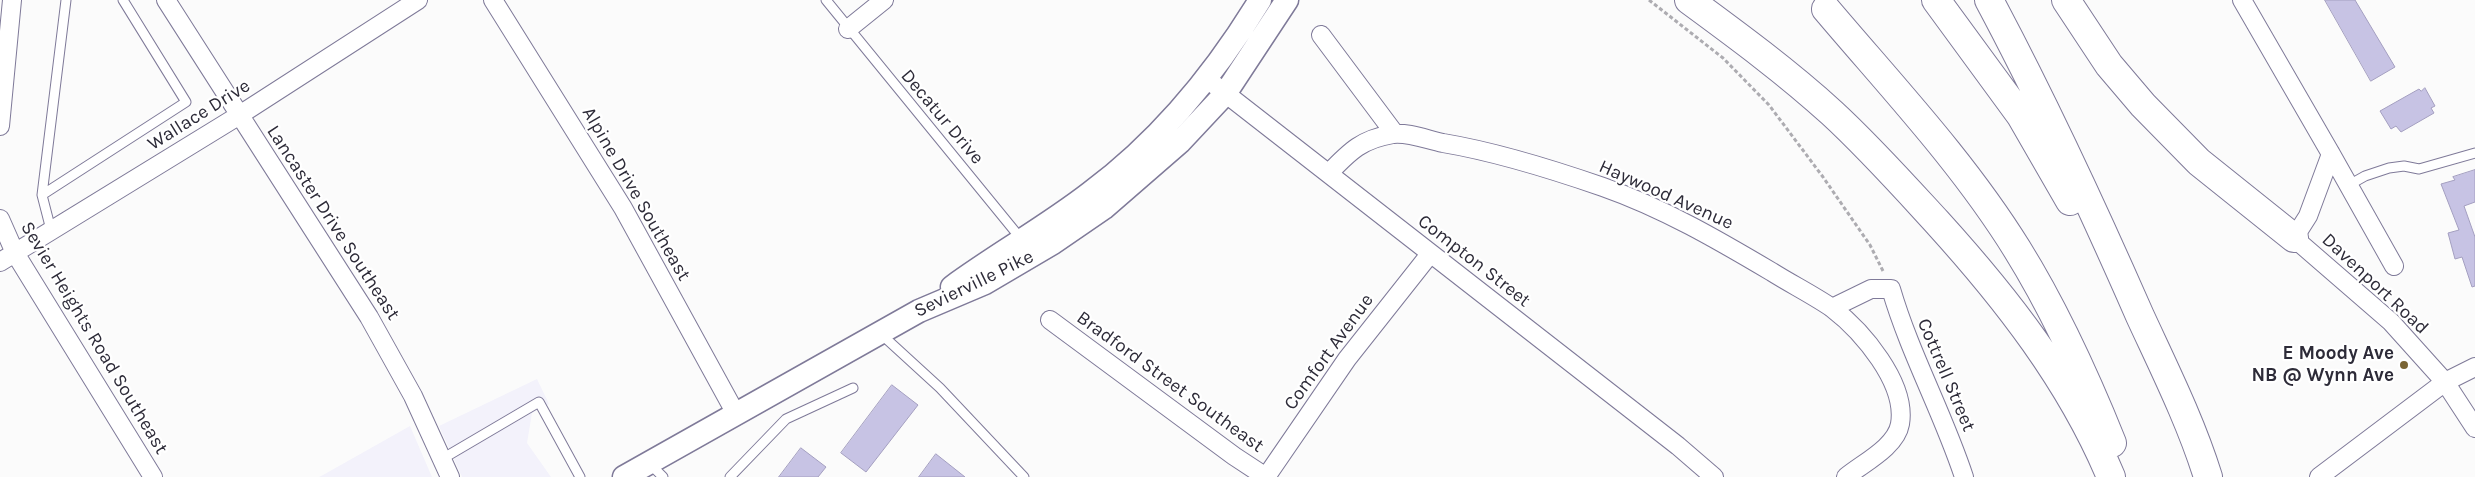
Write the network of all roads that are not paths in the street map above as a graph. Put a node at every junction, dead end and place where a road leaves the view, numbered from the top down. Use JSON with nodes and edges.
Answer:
{"nodes":[{"id":1,"x":66,"y":0,"type":"edge"},
{"id":2,"x":123,"y":0,"type":"edge"},
{"id":3,"x":166,"y":0,"type":"edge"},
{"id":4,"x":418,"y":0,"type":"edge"},
{"id":5,"x":493,"y":0,"type":"edge"},
{"id":6,"x":826,"y":0,"type":"edge"},
{"id":7,"x":884,"y":0,"type":"edge"},
{"id":8,"x":1260,"y":0,"type":"edge"},
{"id":9,"x":1287,"y":0,"type":"edge"},
{"id":10,"x":1689,"y":0,"type":"edge"},
{"id":11,"x":1936,"y":0,"type":"edge"},
{"id":12,"x":1989,"y":0,"type":"edge"},
{"id":13,"x":2066,"y":0,"type":"edge"},
{"id":14,"x":2242,"y":0,"type":"edge"},
{"id":15,"x":1822,"y":4,"type":"edge"},
{"id":16,"x":7,"y":10,"type":"edge"},
{"id":17,"x":848,"y":29,"type":"junction"},
{"id":18,"x":1321,"y":35,"type":"dead end"},
{"id":19,"x":1207,"y":79,"type":"junction"},
{"id":20,"x":1225,"y":94,"type":"junction"},
{"id":21,"x":238,"y":116,"type":"junction"},
{"id":22,"x":0,"y":126,"type":"edge"},
{"id":23,"x":1396,"y":134,"type":"junction"},
{"id":24,"x":2475,"y":153,"type":"edge"},
{"id":25,"x":2331,"y":154,"type":"junction"},
{"id":26,"x":1329,"y":173,"type":"junction"},
{"id":27,"x":2349,"y":185,"type":"junction"},
{"id":28,"x":42,"y":195,"type":"junction"},
{"id":29,"x":0,"y":220,"type":"edge"},
{"id":30,"x":51,"y":230,"type":"junction"},
{"id":31,"x":2294,"y":238,"type":"junction"},
{"id":32,"x":1028,"y":247,"type":"junction"},
{"id":33,"x":1430,"y":254,"type":"junction"},
{"id":34,"x":7,"y":257,"type":"edge"},
{"id":35,"x":2394,"y":266,"type":"dead end"},
{"id":36,"x":1832,"y":308,"type":"junction"},
{"id":37,"x":1050,"y":320,"type":"dead end"},
{"id":38,"x":880,"y":333,"type":"junction"},
{"id":39,"x":2475,"y":367,"type":"edge"},
{"id":40,"x":2165,"y":372,"type":"junction"},
{"id":41,"x":2445,"y":382,"type":"junction"},
{"id":42,"x":853,"y":388,"type":"dead end"},
{"id":43,"x":736,"y":414,"type":"junction"},
{"id":44,"x":2475,"y":428,"type":"edge"},
{"id":45,"x":442,"y":459,"type":"junction"},
{"id":46,"x":657,"y":470,"type":"edge"},
{"id":47,"x":152,"y":477,"type":"edge"},
{"id":48,"x":450,"y":477,"type":"edge"},
{"id":49,"x":580,"y":477,"type":"edge"},
{"id":50,"x":624,"y":477,"type":"edge"},
{"id":51,"x":730,"y":477,"type":"edge"},
{"id":52,"x":1024,"y":477,"type":"edge"},
{"id":53,"x":1266,"y":477,"type":"edge"},
{"id":54,"x":1714,"y":477,"type":"edge"},
{"id":55,"x":1846,"y":477,"type":"edge"},
{"id":56,"x":1964,"y":477,"type":"edge"},
{"id":57,"x":2111,"y":477,"type":"edge"},
{"id":58,"x":2126,"y":477,"type":"edge"},
{"id":59,"x":2208,"y":477,"type":"edge"},
{"id":60,"x":2319,"y":477,"type":"edge"}],
"edges":[{"from":1,"to":28,"type":"lane"},
{"from":2,"to":28,"type":"lane"},
{"from":3,"to":21,"type":"street","name":"Lancaster Drive Southeast"},
{"from":4,"to":21,"type":"street","name":"Wallace Drive"},
{"from":5,"to":43,"type":"street","name":"Alpine Drive Southeast"},
{"from":6,"to":17,"type":"lane","name":"Decatur Drive"},
{"from":7,"to":17,"type":"street"},
{"from":8,"to":19,"type":"street","name":"Sevierville Pike"},
{"from":9,"to":20,"type":"street","name":"Sevierville Pike"},
{"from":10,"to":57,"type":"highway"},
{"from":11,"to":40,"type":"highway"},
{"from":12,"to":40,"type":"highway"},
{"from":13,"to":31,"type":"highway"},
{"from":14,"to":25,"type":"street"},
{"from":15,"to":58,"type":"highway"},
{"from":16,"to":22,"type":"street"},
{"from":17,"to":32,"type":"lane","name":"Decatur Drive"},
{"from":18,"to":23,"type":"street"},
{"from":19,"to":20,"type":"street","name":"Compton Street"},
{"from":19,"to":32,"type":"street","name":"Sevierville Pike"},
{"from":20,"to":26,"type":"street","name":"Compton Street"},
{"from":20,"to":32,"type":"street","name":"Sevierville Pike"},
{"from":21,"to":30,"type":"street","name":"Wallace Drive"},
{"from":21,"to":45,"type":"street","name":"Lancaster Drive Southeast"},
{"from":23,"to":26,"type":"street","name":"Haywood Avenue"},
{"from":23,"to":36,"type":"street","name":"Haywood Avenue"},
{"from":24,"to":27,"type":"lane"},
{"from":25,"to":27,"type":"street"},
{"from":25,"to":31,"type":"street"},
{"from":26,"to":33,"type":"street","name":"Compton Street"},
{"from":27,"to":35,"type":"street"},
{"from":28,"to":30,"type":"lane"},
{"from":29,"to":34,"type":"street","name":"Sevier Heights Road Southeast"},
{"from":30,"to":34,"type":"street","name":"Wallace Drive"},
{"from":31,"to":41,"type":"street","name":"Davenport Road"},
{"from":32,"to":38,"type":"street","name":"Sevierville Pike"},
{"from":33,"to":53,"type":"street","name":"Comfort Avenue"},
{"from":33,"to":54,"type":"street","name":"Compton Street"},
{"from":34,"to":47,"type":"street","name":"Sevier Heights Road Southeast"},
{"from":36,"to":55,"type":"street","name":"Haywood Avenue"},
{"from":36,"to":56,"type":"street","name":"Cottrell Street"},
{"from":37,"to":53,"type":"street","name":"Bradford Street Southeast"},
{"from":38,"to":43,"type":"street","name":"Sevierville Pike"},
{"from":38,"to":52,"type":"lane"},
{"from":39,"to":41,"type":"street"},
{"from":40,"to":59,"type":"highway"},
{"from":41,"to":44,"type":"street","name":"Davenport Road"},
{"from":41,"to":60,"type":"street"},
{"from":42,"to":51,"type":"lane"},
{"from":43,"to":46,"type":"street","name":"Sevierville Pike"},
{"from":45,"to":48,"type":"street","name":"Lancaster Drive Southeast"},
{"from":45,"to":49,"type":"lane"},
{"from":46,"to":50,"type":"street","name":"Sevierville Pike"}]}
